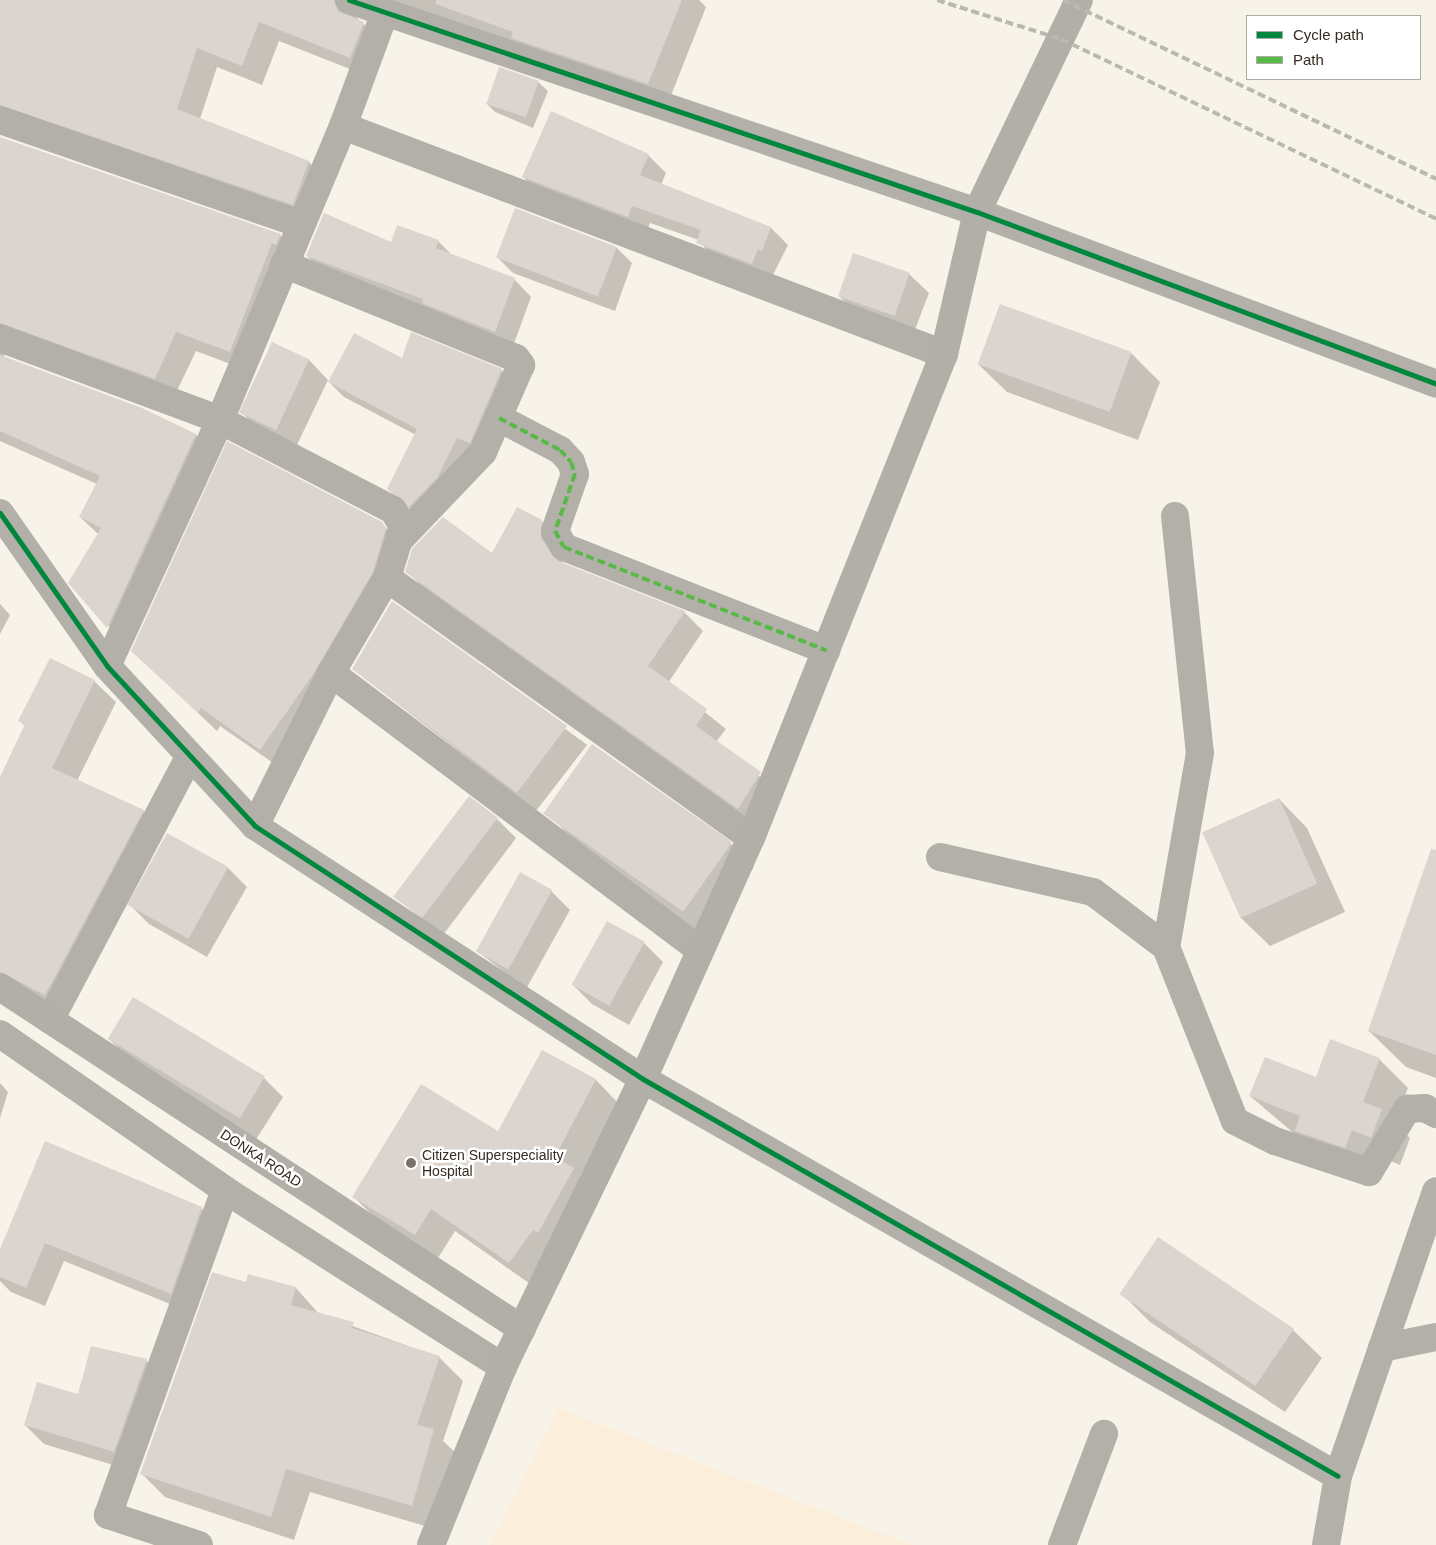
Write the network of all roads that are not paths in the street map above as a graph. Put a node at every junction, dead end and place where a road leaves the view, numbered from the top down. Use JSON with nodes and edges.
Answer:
{"nodes":[{"id":1,"x":348,"y":0,"type":"edge"},
{"id":2,"x":1079,"y":0,"type":"edge"},
{"id":3,"x":385,"y":12,"type":"junction"},
{"id":4,"x":0,"y":120,"type":"edge"},
{"id":5,"x":343,"y":126,"type":"junction"},
{"id":6,"x":977,"y":212,"type":"junction"},
{"id":7,"x":301,"y":224,"type":"junction"},
{"id":8,"x":284,"y":264,"type":"junction"},
{"id":9,"x":0,"y":338,"type":"edge"},
{"id":10,"x":944,"y":354,"type":"junction"},
{"id":11,"x":1436,"y":384,"type":"edge"},
{"id":12,"x":498,"y":418,"type":"junction"},
{"id":13,"x":220,"y":420,"type":"junction"},
{"id":14,"x":0,"y":512,"type":"edge"},
{"id":15,"x":1175,"y":516,"type":"dead end"},
{"id":16,"x":400,"y":538,"type":"junction"},
{"id":17,"x":387,"y":578,"type":"junction"},
{"id":18,"x":826,"y":650,"type":"junction"},
{"id":19,"x":106,"y":666,"type":"junction"},
{"id":20,"x":331,"y":673,"type":"junction"},
{"id":21,"x":189,"y":758,"type":"junction"},
{"id":22,"x":255,"y":826,"type":"junction"},
{"id":23,"x":751,"y":838,"type":"junction"},
{"id":24,"x":940,"y":857,"type":"dead end"},
{"id":25,"x":1166,"y":947,"type":"junction"},
{"id":26,"x":698,"y":949,"type":"junction"},
{"id":27,"x":0,"y":988,"type":"edge"},
{"id":28,"x":50,"y":1020,"type":"junction"},
{"id":29,"x":0,"y":1034,"type":"edge"},
{"id":30,"x":643,"y":1079,"type":"junction"},
{"id":31,"x":1436,"y":1114,"type":"edge"},
{"id":32,"x":225,"y":1190,"type":"junction"},
{"id":33,"x":1436,"y":1191,"type":"edge"},
{"id":34,"x":522,"y":1329,"type":"junction"},
{"id":35,"x":1436,"y":1337,"type":"edge"},
{"id":36,"x":1382,"y":1348,"type":"junction"},
{"id":37,"x":503,"y":1367,"type":"junction"},
{"id":38,"x":1104,"y":1434,"type":"dead end"},
{"id":39,"x":1338,"y":1476,"type":"junction"},
{"id":40,"x":198,"y":1545,"type":"edge"},
{"id":41,"x":431,"y":1545,"type":"edge"},
{"id":42,"x":1062,"y":1545,"type":"edge"},
{"id":43,"x":1326,"y":1545,"type":"edge"}],
"edges":[{"from":1,"to":3,"type":"street"},
{"from":2,"to":6,"type":"main road"},
{"from":3,"to":5,"type":"street"},
{"from":3,"to":6,"type":"street"},
{"from":4,"to":7,"type":"street"},
{"from":5,"to":7,"type":"street"},
{"from":5,"to":10,"type":"street"},
{"from":6,"to":10,"type":"main road"},
{"from":6,"to":11,"type":"street"},
{"from":7,"to":8,"type":"street"},
{"from":8,"to":12,"type":"street"},
{"from":8,"to":13,"type":"street"},
{"from":9,"to":13,"type":"street"},
{"from":10,"to":18,"type":"main road"},
{"from":12,"to":16,"type":"street"},
{"from":12,"to":18,"type":"street"},
{"from":13,"to":16,"type":"street"},
{"from":13,"to":19,"type":"street"},
{"from":14,"to":19,"type":"street"},
{"from":15,"to":25,"type":"street"},
{"from":16,"to":17,"type":"street"},
{"from":17,"to":20,"type":"street"},
{"from":17,"to":23,"type":"street"},
{"from":18,"to":23,"type":"main road"},
{"from":19,"to":21,"type":"street"},
{"from":20,"to":22,"type":"street"},
{"from":20,"to":26,"type":"street"},
{"from":21,"to":22,"type":"street"},
{"from":21,"to":28,"type":"street"},
{"from":22,"to":30,"type":"street"},
{"from":23,"to":26,"type":"main road"},
{"from":24,"to":25,"type":"street"},
{"from":25,"to":31,"type":"street"},
{"from":26,"to":30,"type":"main road"},
{"from":27,"to":28,"type":"main road","name":"DONKA ROAD"},
{"from":28,"to":34,"type":"main road","name":"DONKA ROAD"},
{"from":29,"to":32,"type":"street"},
{"from":30,"to":34,"type":"main road"},
{"from":30,"to":39,"type":"street"},
{"from":32,"to":37,"type":"street"},
{"from":32,"to":40,"type":"street"},
{"from":33,"to":36,"type":"street"},
{"from":34,"to":37,"type":"main road"},
{"from":35,"to":36,"type":"street"},
{"from":36,"to":39,"type":"street"},
{"from":37,"to":41,"type":"main road"},
{"from":38,"to":42,"type":"street"},
{"from":39,"to":43,"type":"street"}]}
